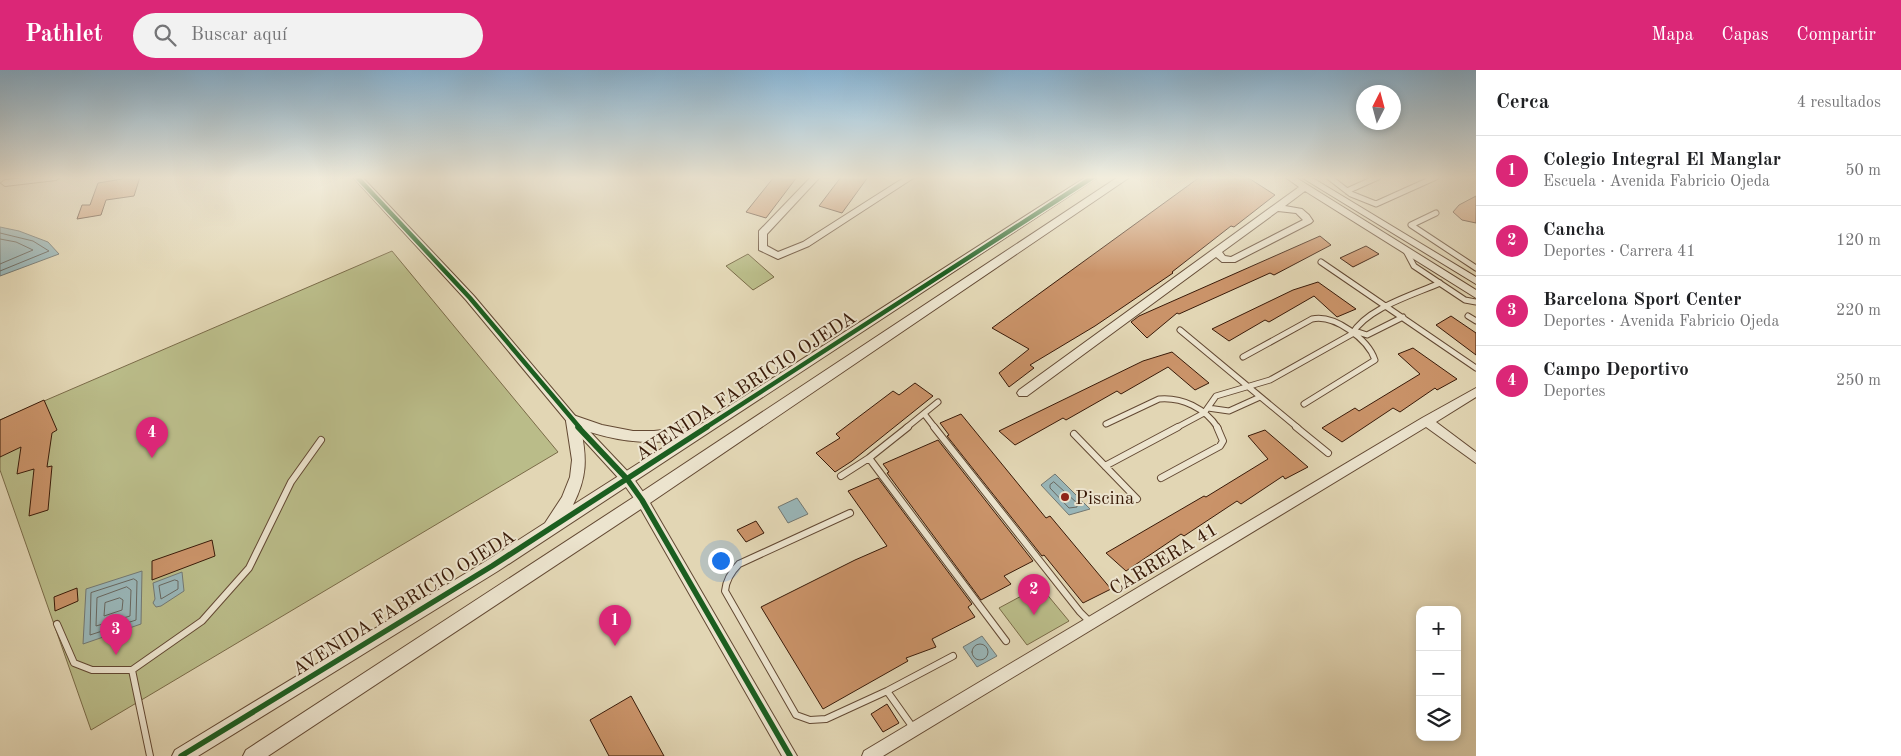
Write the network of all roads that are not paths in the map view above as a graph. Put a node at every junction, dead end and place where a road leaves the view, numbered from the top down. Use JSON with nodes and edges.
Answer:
{"nodes":[{"id":1,"x":387,"y":209,"type":"edge"},
{"id":2,"x":785,"y":209,"type":"edge"},
{"id":3,"x":861,"y":209,"type":"edge"},
{"id":4,"x":1044,"y":209,"type":"edge"},
{"id":5,"x":1077,"y":209,"type":"edge"},
{"id":6,"x":1277,"y":209,"type":"edge"},
{"id":7,"x":1288,"y":209,"type":"edge"},
{"id":8,"x":1345,"y":209,"type":"edge"},
{"id":9,"x":1352,"y":209,"type":"edge"},
{"id":10,"x":1436,"y":213,"type":"dead end"},
{"id":11,"x":1406,"y":251,"type":"junction"},
{"id":12,"x":1217,"y":252,"type":"junction"},
{"id":13,"x":1321,"y":262,"type":"dead end"},
{"id":14,"x":1476,"y":268,"type":"edge"},
{"id":15,"x":1476,"y":281,"type":"edge"},
{"id":16,"x":1440,"y":283,"type":"junction"},
{"id":17,"x":1476,"y":295,"type":"edge"},
{"id":18,"x":1476,"y":302,"type":"edge"},
{"id":19,"x":1388,"y":307,"type":"junction"},
{"id":20,"x":1468,"y":316,"type":"dead end"},
{"id":21,"x":1403,"y":318,"type":"junction"},
{"id":22,"x":1476,"y":321,"type":"edge"},
{"id":23,"x":1180,"y":330,"type":"dead end"},
{"id":24,"x":1353,"y":333,"type":"junction"},
{"id":25,"x":1243,"y":357,"type":"dead end"},
{"id":26,"x":1476,"y":368,"type":"edge"},
{"id":27,"x":1249,"y":387,"type":"junction"},
{"id":28,"x":1476,"y":392,"type":"edge"},
{"id":29,"x":1023,"y":393,"type":"dead end"},
{"id":30,"x":1260,"y":397,"type":"junction"},
{"id":31,"x":938,"y":402,"type":"dead end"},
{"id":32,"x":1304,"y":404,"type":"dead end"},
{"id":33,"x":1206,"y":410,"type":"junction"},
{"id":34,"x":925,"y":415,"type":"junction"},
{"id":35,"x":573,"y":421,"type":"junction"},
{"id":36,"x":1426,"y":421,"type":"junction"},
{"id":37,"x":1106,"y":424,"type":"dead end"},
{"id":38,"x":702,"y":431,"type":"junction"},
{"id":39,"x":1074,"y":434,"type":"dead end"},
{"id":40,"x":321,"y":440,"type":"dead end"},
{"id":41,"x":1328,"y":453,"type":"dead end"},
{"id":42,"x":869,"y":458,"type":"junction"},
{"id":43,"x":1476,"y":458,"type":"edge"},
{"id":44,"x":1105,"y":466,"type":"junction"},
{"id":45,"x":841,"y":476,"type":"dead end"},
{"id":46,"x":627,"y":478,"type":"junction"},
{"id":47,"x":1161,"y":478,"type":"dead end"},
{"id":48,"x":1137,"y":499,"type":"dead end"},
{"id":49,"x":642,"y":500,"type":"junction"},
{"id":50,"x":850,"y":513,"type":"dead end"},
{"id":51,"x":546,"y":531,"type":"junction"},
{"id":52,"x":1091,"y":623,"type":"junction"},
{"id":53,"x":56,"y":624,"type":"dead end"},
{"id":54,"x":1006,"y":640,"type":"dead end"},
{"id":55,"x":953,"y":656,"type":"dead end"},
{"id":56,"x":132,"y":670,"type":"junction"},
{"id":57,"x":887,"y":691,"type":"junction"},
{"id":58,"x":914,"y":729,"type":"junction"},
{"id":59,"x":150,"y":756,"type":"edge"},
{"id":60,"x":182,"y":756,"type":"edge"},
{"id":61,"x":252,"y":756,"type":"edge"},
{"id":62,"x":790,"y":756,"type":"edge"},
{"id":63,"x":869,"y":756,"type":"edge"}],
"edges":[{"from":1,"to":35,"type":"street"},
{"from":2,"to":3,"type":"street"},
{"from":4,"to":38,"type":"street","name":"AVENIDA FABRICIO OJEDA"},
{"from":5,"to":49,"type":"street","name":"AVENIDA FABRICIO OJEDA"},
{"from":6,"to":12,"type":"street"},
{"from":7,"to":12,"type":"street"},
{"from":8,"to":11,"type":"street"},
{"from":9,"to":15,"type":"street"},
{"from":10,"to":14,"type":"lane"},
{"from":11,"to":16,"type":"lane"},
{"from":11,"to":17,"type":"street"},
{"from":12,"to":29,"type":"street"},
{"from":13,"to":19,"type":"lane"},
{"from":16,"to":18,"type":"lane"},
{"from":16,"to":19,"type":"lane"},
{"from":19,"to":21,"type":"lane"},
{"from":19,"to":24,"type":"lane"},
{"from":20,"to":22,"type":"lane"},
{"from":21,"to":24,"type":"lane"},
{"from":21,"to":26,"type":"lane"},
{"from":23,"to":27,"type":"lane"},
{"from":24,"to":25,"type":"lane"},
{"from":24,"to":27,"type":"lane"},
{"from":24,"to":32,"type":"lane"},
{"from":27,"to":30,"type":"lane"},
{"from":27,"to":33,"type":"lane"},
{"from":28,"to":36,"type":"street","name":"CARRERA 41"},
{"from":30,"to":33,"type":"lane"},
{"from":30,"to":41,"type":"lane"},
{"from":31,"to":34,"type":"lane"},
{"from":33,"to":37,"type":"lane"},
{"from":33,"to":44,"type":"lane"},
{"from":33,"to":47,"type":"lane"},
{"from":34,"to":42,"type":"lane"},
{"from":34,"to":52,"type":"lane"},
{"from":35,"to":38,"type":"street"},
{"from":35,"to":46,"type":"street"},
{"from":35,"to":51,"type":"street"},
{"from":36,"to":43,"type":"street"},
{"from":36,"to":52,"type":"street","name":"CARRERA 41"},
{"from":38,"to":46,"type":"street","name":"AVENIDA FABRICIO OJEDA"},
{"from":39,"to":44,"type":"lane"},
{"from":40,"to":56,"type":"lane"},
{"from":42,"to":45,"type":"lane"},
{"from":42,"to":54,"type":"lane"},
{"from":44,"to":48,"type":"lane"},
{"from":46,"to":49,"type":"street"},
{"from":46,"to":51,"type":"street","name":"AVENIDA FABRICIO OJEDA"},
{"from":49,"to":61,"type":"street","name":"AVENIDA FABRICIO OJEDA"},
{"from":49,"to":62,"type":"street"},
{"from":50,"to":57,"type":"lane"},
{"from":51,"to":60,"type":"street","name":"AVENIDA FABRICIO OJEDA"},
{"from":52,"to":58,"type":"street","name":"CARRERA 41"},
{"from":53,"to":56,"type":"lane"},
{"from":55,"to":57,"type":"lane"},
{"from":56,"to":59,"type":"lane"},
{"from":57,"to":58,"type":"lane"},
{"from":58,"to":63,"type":"street","name":"CARRERA 41"}]}
